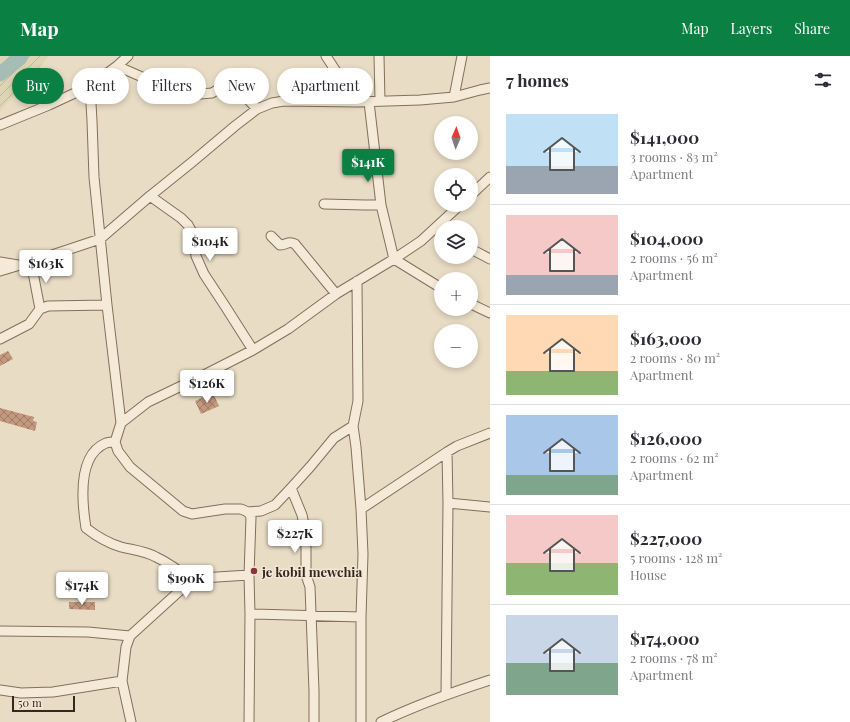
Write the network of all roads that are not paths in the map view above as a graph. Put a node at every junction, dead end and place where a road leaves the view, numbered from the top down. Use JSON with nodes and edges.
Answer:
{"nodes":[{"id":1,"x":128,"y":56,"type":"edge"},
{"id":2,"x":326,"y":56,"type":"edge"},
{"id":3,"x":379,"y":56,"type":"edge"},
{"id":4,"x":462,"y":56,"type":"edge"},
{"id":5,"x":116,"y":66,"type":"junction"},
{"id":6,"x":113,"y":68,"type":"edge"},
{"id":7,"x":334,"y":68,"type":"edge"},
{"id":8,"x":490,"y":88,"type":"edge"},
{"id":9,"x":72,"y":94,"type":"edge"},
{"id":10,"x":454,"y":97,"type":"junction"},
{"id":11,"x":380,"y":101,"type":"junction"},
{"id":12,"x":277,"y":102,"type":"edge"},
{"id":13,"x":373,"y":102,"type":"edge"},
{"id":14,"x":91,"y":104,"type":"edge"},
{"id":15,"x":369,"y":104,"type":"edge"},
{"id":16,"x":257,"y":109,"type":"junction"},
{"id":17,"x":0,"y":124,"type":"edge"},
{"id":18,"x":490,"y":177,"type":"edge"},
{"id":19,"x":478,"y":188,"type":"edge"},
{"id":20,"x":150,"y":196,"type":"junction"},
{"id":21,"x":324,"y":204,"type":"dead end"},
{"id":22,"x":380,"y":205,"type":"junction"},
{"id":23,"x":454,"y":212,"type":"edge"},
{"id":24,"x":446,"y":220,"type":"edge"},
{"id":25,"x":434,"y":232,"type":"edge"},
{"id":26,"x":271,"y":236,"type":"dead end"},
{"id":27,"x":100,"y":239,"type":"junction"},
{"id":28,"x":478,"y":253,"type":"edge"},
{"id":29,"x":394,"y":259,"type":"junction"},
{"id":30,"x":490,"y":259,"type":"edge"},
{"id":31,"x":0,"y":262,"type":"edge"},
{"id":32,"x":32,"y":262,"type":"junction"},
{"id":33,"x":20,"y":265,"type":"junction"},
{"id":34,"x":0,"y":271,"type":"edge"},
{"id":35,"x":357,"y":281,"type":"junction"},
{"id":36,"x":434,"y":284,"type":"edge"},
{"id":37,"x":336,"y":294,"type":"junction"},
{"id":38,"x":107,"y":305,"type":"junction"},
{"id":39,"x":478,"y":307,"type":"edge"},
{"id":40,"x":40,"y":309,"type":"junction"},
{"id":41,"x":490,"y":313,"type":"edge"},
{"id":42,"x":0,"y":339,"type":"edge"},
{"id":43,"x":253,"y":350,"type":"junction"},
{"id":44,"x":120,"y":423,"type":"junction"},
{"id":45,"x":353,"y":426,"type":"junction"},
{"id":46,"x":490,"y":433,"type":"edge"},
{"id":47,"x":116,"y":442,"type":"junction"},
{"id":48,"x":447,"y":452,"type":"junction"},
{"id":49,"x":291,"y":488,"type":"junction"},
{"id":50,"x":448,"y":503,"type":"junction"},
{"id":51,"x":490,"y":507,"type":"edge"},
{"id":52,"x":361,"y":509,"type":"junction"},
{"id":53,"x":248,"y":512,"type":"junction"},
{"id":54,"x":249,"y":575,"type":"junction"},
{"id":55,"x":192,"y":581,"type":"junction"},
{"id":56,"x":250,"y":614,"type":"junction"},
{"id":57,"x":311,"y":616,"type":"junction"},
{"id":58,"x":361,"y":617,"type":"junction"},
{"id":59,"x":0,"y":631,"type":"edge"},
{"id":60,"x":130,"y":636,"type":"junction"},
{"id":61,"x":490,"y":680,"type":"edge"},
{"id":62,"x":122,"y":681,"type":"junction"},
{"id":63,"x":0,"y":690,"type":"edge"},
{"id":64,"x":446,"y":695,"type":"junction"},
{"id":65,"x":399,"y":713,"type":"junction"},
{"id":66,"x":130,"y":722,"type":"edge"},
{"id":67,"x":250,"y":722,"type":"edge"},
{"id":68,"x":314,"y":722,"type":"edge"},
{"id":69,"x":361,"y":722,"type":"edge"},
{"id":70,"x":381,"y":722,"type":"edge"},
{"id":71,"x":404,"y":722,"type":"edge"}],
"edges":[{"from":1,"to":5,"type":"street"},
{"from":2,"to":7,"type":"street"},
{"from":3,"to":11,"type":"street"},
{"from":4,"to":10,"type":"street"},
{"from":5,"to":6,"type":"street"},
{"from":5,"to":16,"type":"street"},
{"from":8,"to":10,"type":"street"},
{"from":9,"to":17,"type":"street"},
{"from":10,"to":11,"type":"street"},
{"from":11,"to":13,"type":"street"},
{"from":12,"to":16,"type":"street"},
{"from":14,"to":27,"type":"street"},
{"from":15,"to":22,"type":"street"},
{"from":16,"to":20,"type":"street"},
{"from":18,"to":19,"type":"street"},
{"from":20,"to":27,"type":"street"},
{"from":20,"to":43,"type":"street"},
{"from":21,"to":22,"type":"street"},
{"from":22,"to":29,"type":"street"},
{"from":23,"to":24,"type":"street"},
{"from":25,"to":29,"type":"street"},
{"from":26,"to":37,"type":"street"},
{"from":27,"to":32,"type":"street"},
{"from":27,"to":38,"type":"street"},
{"from":28,"to":30,"type":"street"},
{"from":29,"to":35,"type":"street"},
{"from":29,"to":36,"type":"street"},
{"from":31,"to":33,"type":"street"},
{"from":32,"to":33,"type":"street"},
{"from":32,"to":40,"type":"street"},
{"from":33,"to":34,"type":"street"},
{"from":35,"to":37,"type":"street"},
{"from":35,"to":45,"type":"street"},
{"from":37,"to":43,"type":"street"},
{"from":38,"to":40,"type":"street"},
{"from":38,"to":44,"type":"street"},
{"from":39,"to":41,"type":"street"},
{"from":40,"to":42,"type":"street"},
{"from":43,"to":44,"type":"street"},
{"from":44,"to":47,"type":"street"},
{"from":45,"to":49,"type":"street"},
{"from":45,"to":52,"type":"street"},
{"from":46,"to":48,"type":"street"},
{"from":47,"to":53,"type":"street"},
{"from":47,"to":55,"type":"street"},
{"from":48,"to":50,"type":"street"},
{"from":48,"to":52,"type":"street"},
{"from":49,"to":53,"type":"street"},
{"from":49,"to":57,"type":"street"},
{"from":50,"to":51,"type":"street"},
{"from":50,"to":64,"type":"street"},
{"from":52,"to":58,"type":"street"},
{"from":53,"to":54,"type":"street"},
{"from":54,"to":55,"type":"street"},
{"from":54,"to":56,"type":"street"},
{"from":55,"to":60,"type":"street"},
{"from":56,"to":57,"type":"street"},
{"from":56,"to":67,"type":"street"},
{"from":57,"to":58,"type":"street"},
{"from":57,"to":68,"type":"street"},
{"from":58,"to":69,"type":"street"},
{"from":59,"to":60,"type":"street"},
{"from":60,"to":62,"type":"street"},
{"from":61,"to":64,"type":"street"},
{"from":62,"to":63,"type":"street"},
{"from":62,"to":66,"type":"street"},
{"from":64,"to":65,"type":"street"},
{"from":65,"to":70,"type":"street"},
{"from":65,"to":71,"type":"street"}]}
